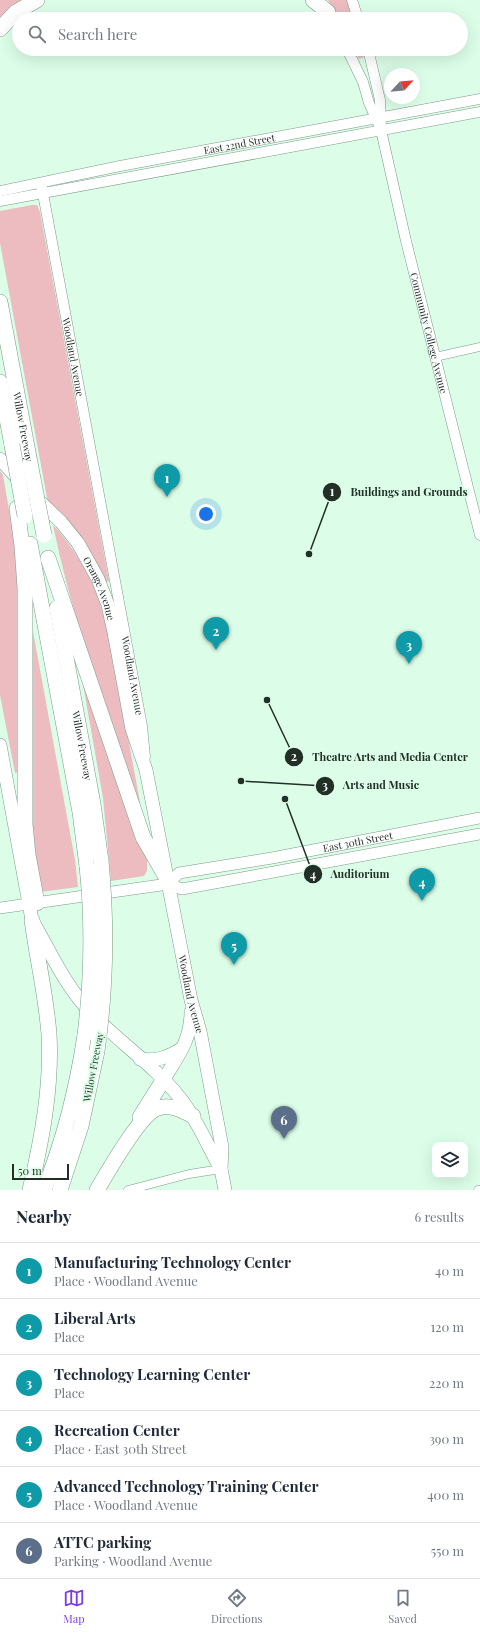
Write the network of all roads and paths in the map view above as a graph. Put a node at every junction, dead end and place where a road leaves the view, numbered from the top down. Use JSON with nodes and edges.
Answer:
{"nodes":[{"id":1,"x":37,"y":0,"type":"edge"},
{"id":2,"x":313,"y":0,"type":"edge"},
{"id":3,"x":352,"y":0,"type":"edge"},
{"id":4,"x":327,"y":10,"type":"edge"},
{"id":5,"x":16,"y":12,"type":"edge"},
{"id":6,"x":356,"y":12,"type":"edge"},
{"id":7,"x":12,"y":16,"type":"edge"},
{"id":8,"x":0,"y":29,"type":"edge"},
{"id":9,"x":350,"y":56,"type":"edge"},
{"id":10,"x":370,"y":56,"type":"edge"},
{"id":11,"x":480,"y":99,"type":"edge"},
{"id":12,"x":480,"y":112,"type":"edge"},
{"id":13,"x":379,"y":118,"type":"junction"},
{"id":14,"x":381,"y":130,"type":"junction"},
{"id":15,"x":41,"y":182,"type":"junction"},
{"id":16,"x":0,"y":191,"type":"edge"},
{"id":17,"x":43,"y":194,"type":"junction"},
{"id":18,"x":0,"y":201,"type":"edge"},
{"id":19,"x":0,"y":302,"type":"edge"},
{"id":20,"x":480,"y":347,"type":"edge"},
{"id":21,"x":435,"y":357,"type":"junction"},
{"id":22,"x":0,"y":382,"type":"edge"},
{"id":23,"x":0,"y":416,"type":"edge"},
{"id":24,"x":8,"y":441,"type":"junction"},
{"id":25,"x":0,"y":459,"type":"edge"},
{"id":26,"x":0,"y":468,"type":"edge"},
{"id":27,"x":33,"y":495,"type":"junction"},
{"id":28,"x":21,"y":512,"type":"junction"},
{"id":29,"x":480,"y":535,"type":"edge"},
{"id":30,"x":48,"y":558,"type":"junction"},
{"id":31,"x":0,"y":745,"type":"edge"},
{"id":32,"x":146,"y":770,"type":"junction"},
{"id":33,"x":480,"y":818,"type":"edge"},
{"id":34,"x":480,"y":834,"type":"edge"},
{"id":35,"x":94,"y":863,"type":"junction"},
{"id":36,"x":167,"y":881,"type":"junction"},
{"id":37,"x":33,"y":903,"type":"junction"},
{"id":38,"x":0,"y":908,"type":"edge"},
{"id":39,"x":32,"y":920,"type":"junction"},
{"id":40,"x":46,"y":945,"type":"junction"},
{"id":41,"x":191,"y":1000,"type":"junction"},
{"id":42,"x":181,"y":1050,"type":"junction"},
{"id":43,"x":140,"y":1059,"type":"junction"},
{"id":44,"x":164,"y":1079,"type":"junction"},
{"id":45,"x":193,"y":1116,"type":"junction"},
{"id":46,"x":124,"y":1148,"type":"junction"},
{"id":47,"x":221,"y":1169,"type":"junction"},
{"id":48,"x":30,"y":1190,"type":"edge"},
{"id":49,"x":44,"y":1190,"type":"edge"},
{"id":50,"x":60,"y":1190,"type":"edge"},
{"id":51,"x":97,"y":1190,"type":"edge"},
{"id":52,"x":128,"y":1190,"type":"edge"},
{"id":53,"x":225,"y":1190,"type":"edge"}],
"edges":[{"from":1,"to":5,"type":"highway"},
{"from":2,"to":4,"type":"highway"},
{"from":3,"to":6,"type":"street"},
{"from":7,"to":8,"type":"highway"},
{"from":9,"to":13,"type":"street"},
{"from":10,"to":13,"type":"street"},
{"from":11,"to":13,"type":"street","name":"East 22nd Street"},
{"from":12,"to":14,"type":"street","name":"East 22nd Street"},
{"from":13,"to":14,"type":"street","name":"Community College Avenue"},
{"from":13,"to":15,"type":"street","name":"East 22nd Street"},
{"from":14,"to":17,"type":"street","name":"East 22nd Street"},
{"from":14,"to":21,"type":"street","name":"Community College Avenue"},
{"from":15,"to":16,"type":"street","name":"East 22nd Street"},
{"from":15,"to":17,"type":"street","name":"Woodland Avenue"},
{"from":17,"to":18,"type":"street","name":"East 22nd Street"},
{"from":17,"to":32,"type":"street","name":"Woodland Avenue"},
{"from":19,"to":30,"type":"highway","name":"Willow Freeway","bridge":true},
{"from":20,"to":21,"type":"street"},
{"from":21,"to":29,"type":"street","name":"Community College Avenue"},
{"from":22,"to":24,"type":"highway","name":"Willow Freeway"},
{"from":23,"to":24,"type":"highway"},
{"from":24,"to":28,"type":"highway"},
{"from":25,"to":27,"type":"main road","name":"Orange Avenue"},
{"from":26,"to":27,"type":"main road"},
{"from":27,"to":32,"type":"main road","name":"Orange Avenue"},
{"from":28,"to":35,"type":"highway","name":"Willow Freeway"},
{"from":28,"to":37,"type":"highway"},
{"from":30,"to":35,"type":"highway","name":"Willow Freeway"},
{"from":30,"to":36,"type":"highway"},
{"from":31,"to":37,"type":"main road"},
{"from":32,"to":36,"type":"main road","name":"Woodland Avenue"},
{"from":33,"to":36,"type":"main road","name":"East 30th Street"},
{"from":34,"to":36,"type":"main road","name":"East 30th Street"},
{"from":35,"to":49,"type":"highway","name":"Willow Freeway","bridge":true},
{"from":35,"to":50,"type":"highway","name":"Willow Freeway","bridge":true},
{"from":36,"to":37,"type":"main road","name":"East 30th Street"},
{"from":36,"to":41,"type":"main road","name":"Woodland Avenue"},
{"from":37,"to":38,"type":"main road","name":"East 30th Street"},
{"from":37,"to":39,"type":"main road","name":"Woodland Avenue"},
{"from":37,"to":40,"type":"main road"},
{"from":39,"to":40,"type":"main road","name":"Woodland Avenue"},
{"from":39,"to":48,"type":"highway"},
{"from":40,"to":43,"type":"main road","name":"Woodland Avenue"},
{"from":41,"to":42,"type":"main road"},
{"from":41,"to":47,"type":"main road","name":"Woodland Avenue"},
{"from":42,"to":43,"type":"main road"},
{"from":42,"to":44,"type":"main road"},
{"from":43,"to":44,"type":"main road","name":"Woodland Avenue"},
{"from":44,"to":45,"type":"main road","name":"Woodland Avenue"},
{"from":44,"to":46,"type":"highway"},
{"from":45,"to":46,"type":"highway"},
{"from":45,"to":47,"type":"main road","name":"Woodland Avenue"},
{"from":46,"to":51,"type":"highway"},
{"from":47,"to":52,"type":"street"},
{"from":47,"to":53,"type":"main road","name":"Woodland Avenue"}]}
